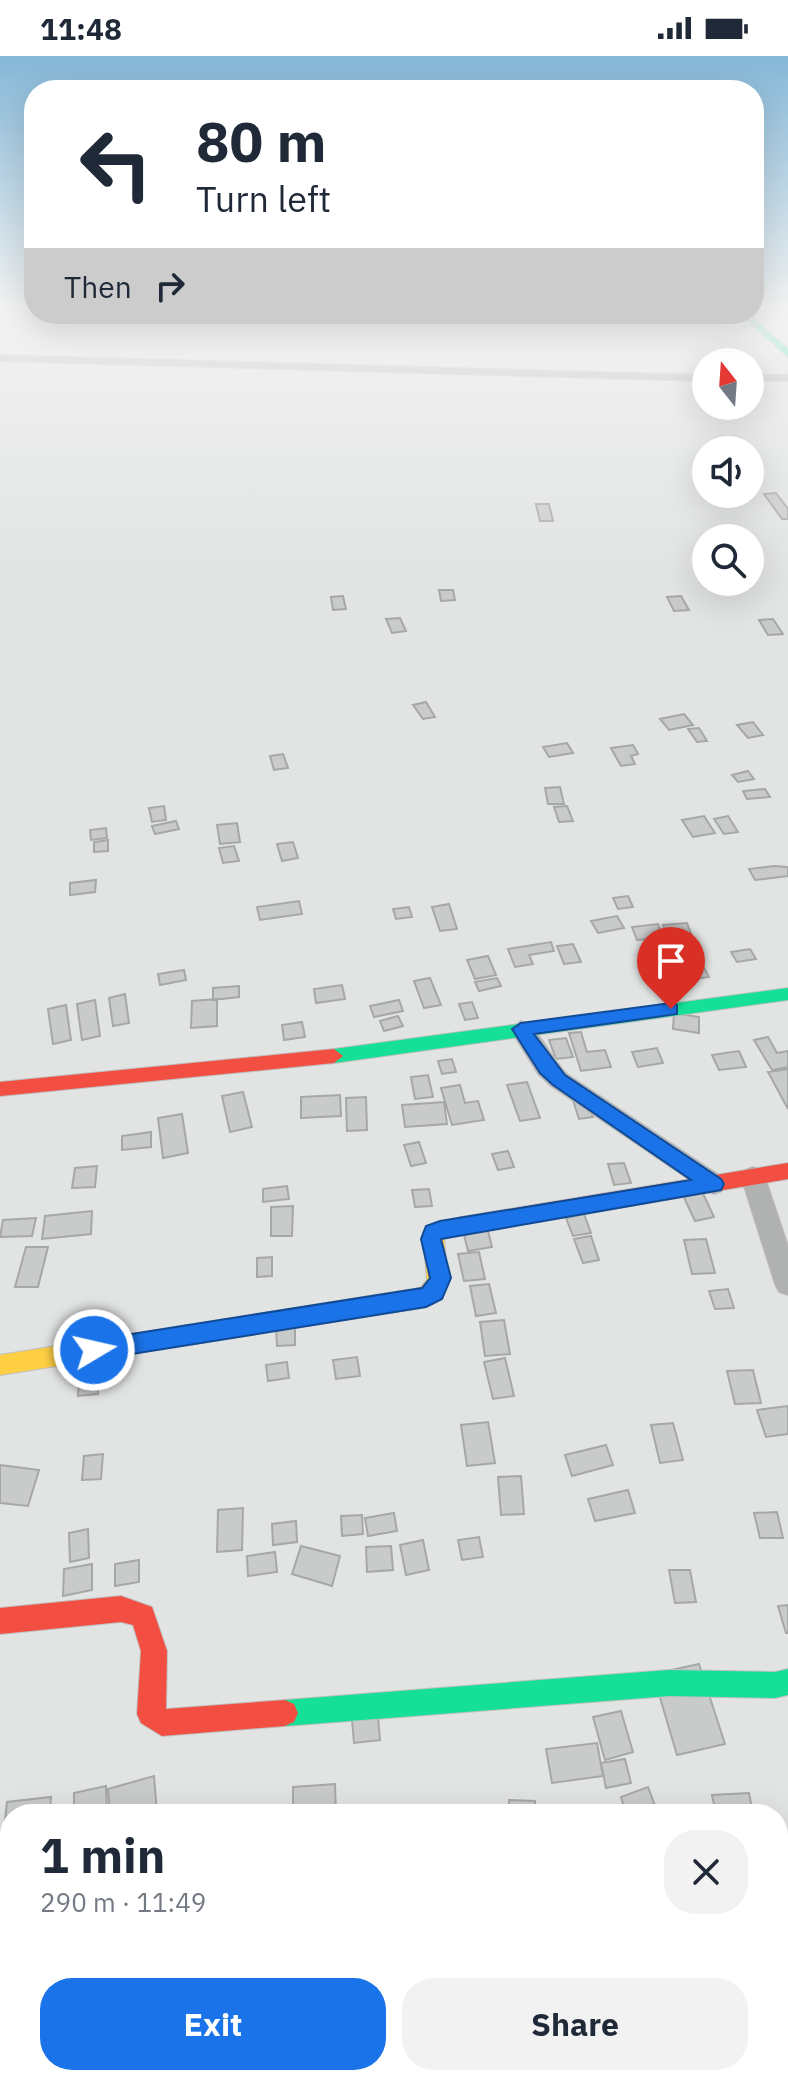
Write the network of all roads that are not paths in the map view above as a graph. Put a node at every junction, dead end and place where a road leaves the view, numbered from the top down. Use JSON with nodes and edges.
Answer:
{"nodes":[{"id":1,"x":788,"y":994,"type":"edge"},
{"id":2,"x":521,"y":1029,"type":"junction"},
{"id":3,"x":0,"y":1089,"type":"edge"},
{"id":4,"x":788,"y":1171,"type":"edge"},
{"id":5,"x":753,"y":1177,"type":"junction"},
{"id":6,"x":714,"y":1184,"type":"junction"},
{"id":7,"x":788,"y":1284,"type":"edge"},
{"id":8,"x":0,"y":1365,"type":"edge"},
{"id":9,"x":0,"y":1621,"type":"edge"},
{"id":10,"x":788,"y":1682,"type":"edge"}],
"edges":[{"from":1,"to":2,"type":"main road"},
{"from":2,"to":3,"type":"main road"},
{"from":2,"to":6,"type":"street"},
{"from":4,"to":5,"type":"main road"},
{"from":5,"to":6,"type":"main road"},
{"from":5,"to":7,"type":"street"},
{"from":6,"to":8,"type":"main road"},
{"from":9,"to":10,"type":"main road"}]}
